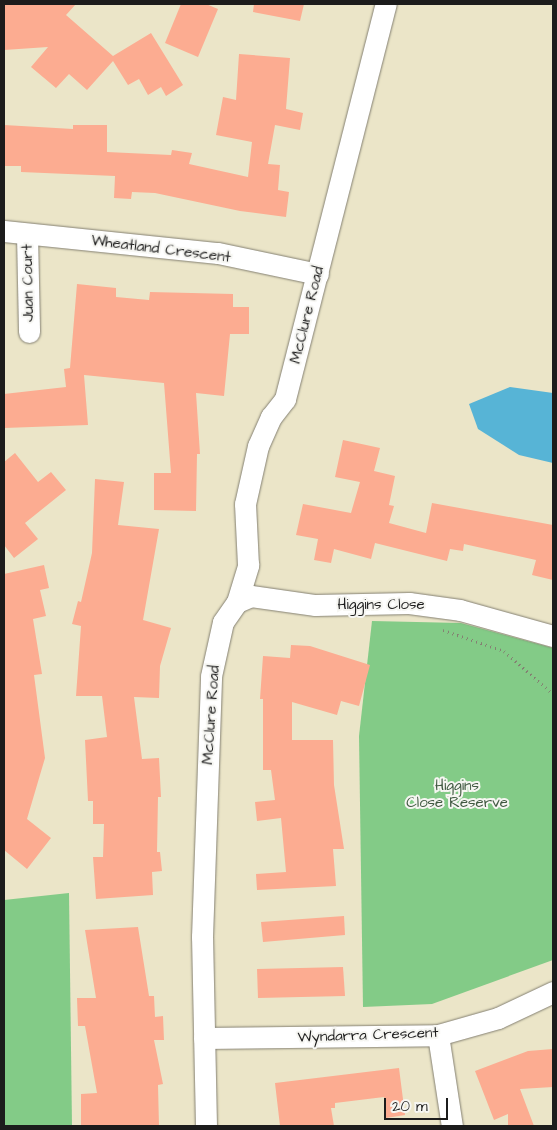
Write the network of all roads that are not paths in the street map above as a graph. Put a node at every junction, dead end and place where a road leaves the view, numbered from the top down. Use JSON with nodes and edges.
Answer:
{"nodes":[{"id":1,"x":386,"y":4,"type":"edge"},
{"id":2,"x":4,"y":231,"type":"edge"},
{"id":3,"x":26,"y":234,"type":"junction"},
{"id":4,"x":318,"y":274,"type":"junction"},
{"id":5,"x":28,"y":332,"type":"dead end"},
{"id":6,"x":236,"y":602,"type":"junction"},
{"id":7,"x":553,"y":636,"type":"edge"},
{"id":8,"x":553,"y":992,"type":"edge"},
{"id":9,"x":438,"y":1035,"type":"junction"},
{"id":10,"x":204,"y":1038,"type":"junction"},
{"id":11,"x":206,"y":1126,"type":"edge"},
{"id":12,"x":452,"y":1126,"type":"edge"}],
"edges":[{"from":1,"to":4,"type":"street","name":"McClure Road"},
{"from":2,"to":3,"type":"street","name":"Wheatland Crescent"},
{"from":3,"to":4,"type":"street","name":"Wheatland Crescent"},
{"from":3,"to":5,"type":"street","name":"Juan Court"},
{"from":4,"to":6,"type":"street","name":"McClure Road"},
{"from":6,"to":7,"type":"street","name":"Higgins Close"},
{"from":6,"to":10,"type":"street","name":"McClure Road"},
{"from":8,"to":9,"type":"street","name":"Wyndarra Crescent"},
{"from":9,"to":10,"type":"street","name":"Wyndarra Crescent"},
{"from":9,"to":12,"type":"street"},
{"from":10,"to":11,"type":"street","name":"McClure Road"}]}
